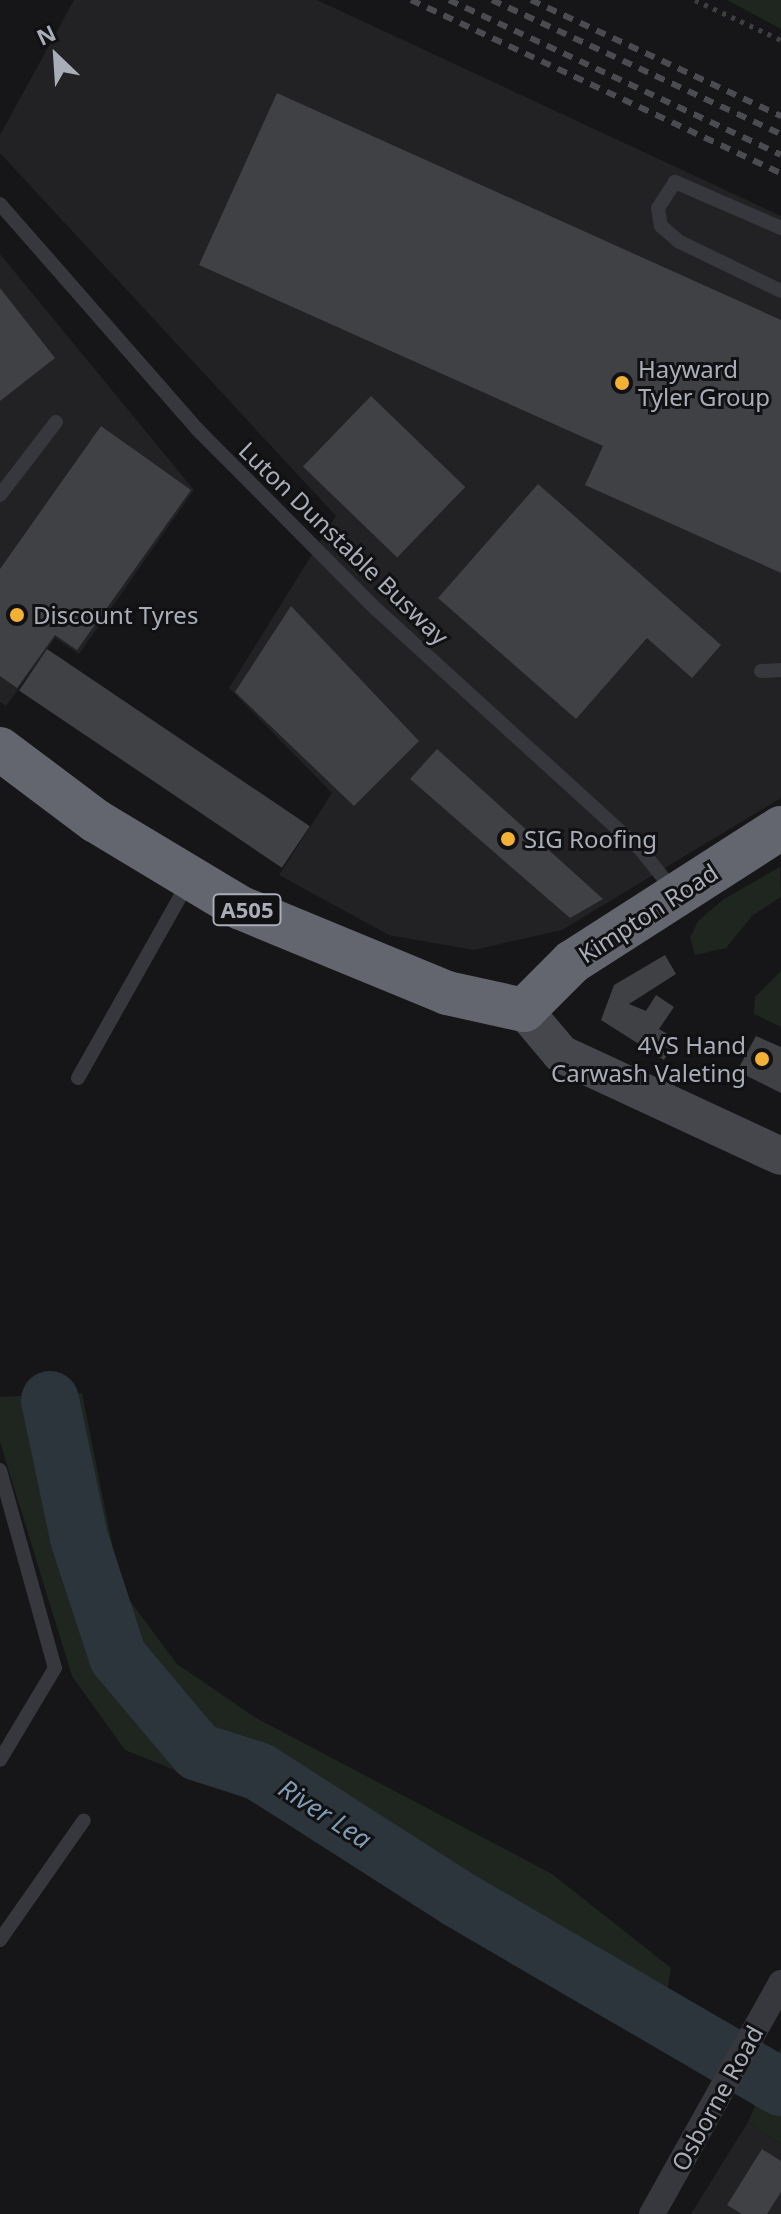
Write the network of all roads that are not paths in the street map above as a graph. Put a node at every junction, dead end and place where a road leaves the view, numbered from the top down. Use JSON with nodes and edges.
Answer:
{"nodes":[{"id":1,"x":0,"y":204,"type":"edge"},
{"id":2,"x":781,"y":228,"type":"edge"},
{"id":3,"x":781,"y":291,"type":"edge"},
{"id":4,"x":56,"y":422,"type":"dead end"},
{"id":5,"x":0,"y":495,"type":"edge"},
{"id":6,"x":781,"y":670,"type":"edge"},
{"id":7,"x":761,"y":671,"type":"dead end"},
{"id":8,"x":0,"y":749,"type":"edge"},
{"id":9,"x":781,"y":828,"type":"edge"},
{"id":10,"x":190,"y":879,"type":"junction"},
{"id":11,"x":676,"y":895,"type":"junction"},
{"id":12,"x":524,"y":1010,"type":"junction"},
{"id":13,"x":78,"y":1078,"type":"dead end"},
{"id":14,"x":781,"y":1156,"type":"edge"},
{"id":15,"x":0,"y":1470,"type":"edge"},
{"id":16,"x":0,"y":1760,"type":"edge"},
{"id":17,"x":84,"y":1820,"type":"dead end"},
{"id":18,"x":0,"y":1940,"type":"edge"},
{"id":19,"x":781,"y":1983,"type":"edge"},
{"id":20,"x":652,"y":2214,"type":"edge"}],
"edges":[{"from":1,"to":11,"type":"lane","name":"Luton Dunstable Busway"},
{"from":2,"to":3,"type":"lane"},
{"from":4,"to":5,"type":"lane"},
{"from":6,"to":7,"type":"lane"},
{"from":8,"to":10,"type":"highway","number":"A505"},
{"from":9,"to":11,"type":"highway","name":"Kimpton Road"},
{"from":10,"to":12,"type":"highway","number":"A505"},
{"from":10,"to":13,"type":"lane"},
{"from":11,"to":12,"type":"highway","name":"Kimpton Road"},
{"from":12,"to":14,"type":"main road"},
{"from":15,"to":16,"type":"lane"},
{"from":17,"to":18,"type":"lane"},
{"from":19,"to":20,"type":"street","name":"Osborne Road"}]}
